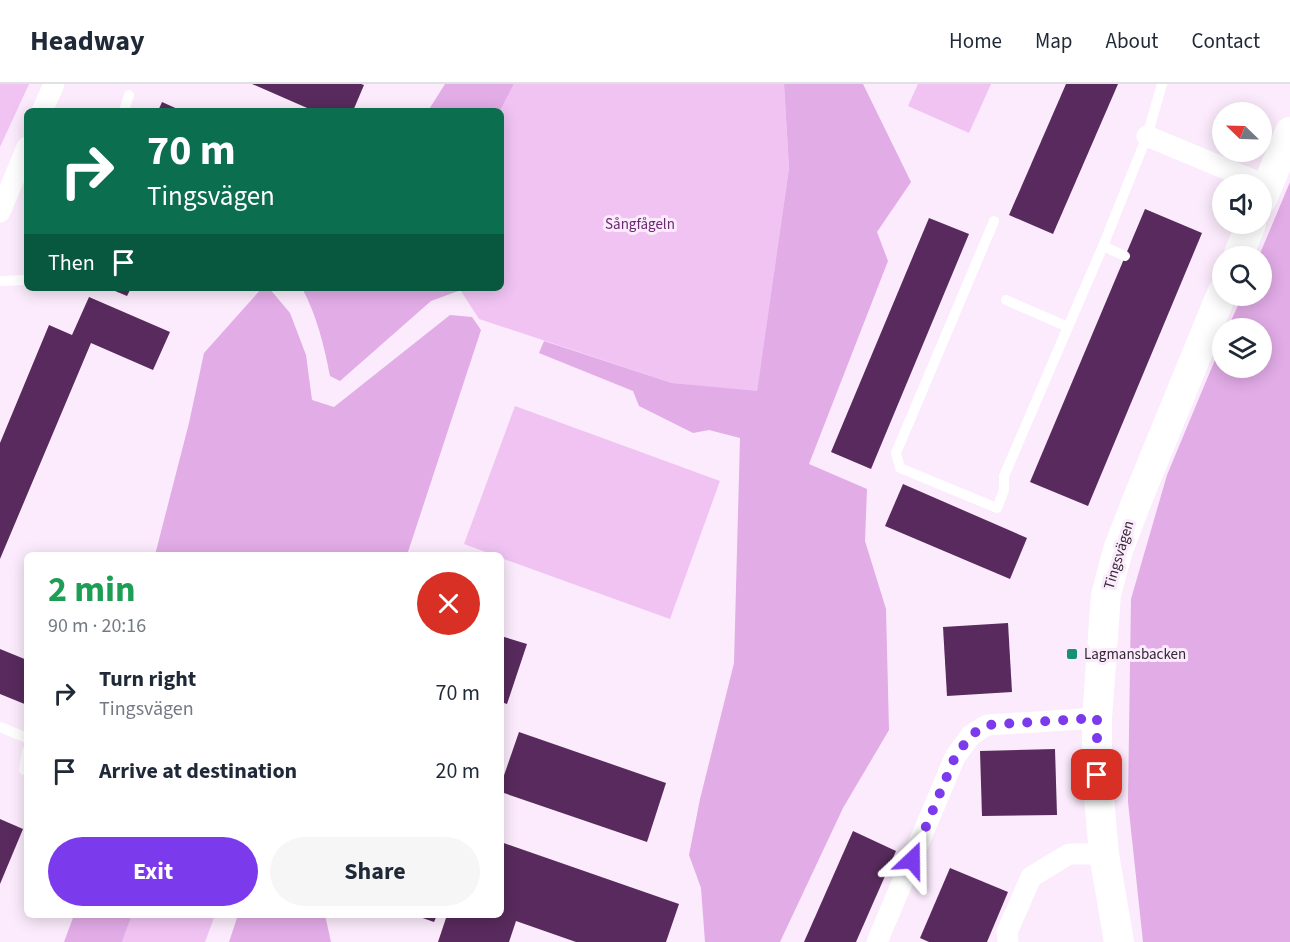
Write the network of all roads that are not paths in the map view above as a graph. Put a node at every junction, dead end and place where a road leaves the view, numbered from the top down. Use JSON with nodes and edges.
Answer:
{"nodes":[{"id":1,"x":54,"y":84,"type":"edge"},
{"id":2,"x":1162,"y":84,"type":"edge"},
{"id":3,"x":129,"y":95,"type":"dead end"},
{"id":4,"x":43,"y":108,"type":"edge"},
{"id":5,"x":125,"y":108,"type":"edge"},
{"id":6,"x":1290,"y":132,"type":"edge"},
{"id":7,"x":1147,"y":136,"type":"junction"},
{"id":8,"x":24,"y":154,"type":"edge"},
{"id":9,"x":1226,"y":174,"type":"edge"},
{"id":10,"x":1272,"y":174,"type":"edge"},
{"id":11,"x":0,"y":212,"type":"edge"},
{"id":12,"x":994,"y":221,"type":"dead end"},
{"id":13,"x":1103,"y":246,"type":"junction"},
{"id":14,"x":1125,"y":256,"type":"dead end"},
{"id":15,"x":24,"y":280,"type":"edge"},
{"id":16,"x":0,"y":281,"type":"edge"},
{"id":17,"x":1006,"y":300,"type":"dead end"},
{"id":18,"x":1217,"y":306,"type":"edge"},
{"id":19,"x":1068,"y":327,"type":"junction"},
{"id":20,"x":1097,"y":718,"type":"junction"},
{"id":21,"x":0,"y":727,"type":"edge"},
{"id":22,"x":24,"y":737,"type":"edge"},
{"id":23,"x":1104,"y":854,"type":"junction"},
{"id":24,"x":1005,"y":939,"type":"edge"},
{"id":25,"x":877,"y":942,"type":"edge"},
{"id":26,"x":1119,"y":942,"type":"edge"}],
"edges":[{"from":1,"to":4,"type":"street"},
{"from":2,"to":7,"type":"lane"},
{"from":3,"to":5,"type":"lane"},
{"from":6,"to":10,"type":"street"},
{"from":7,"to":9,"type":"street"},
{"from":7,"to":13,"type":"lane"},
{"from":8,"to":11,"type":"street"},
{"from":12,"to":19,"type":"lane"},
{"from":13,"to":14,"type":"lane"},
{"from":13,"to":19,"type":"lane"},
{"from":15,"to":16,"type":"lane"},
{"from":17,"to":19,"type":"lane"},
{"from":18,"to":20,"type":"street","name":"Tingsvägen"},
{"from":20,"to":23,"type":"street","name":"Tingsvägen"},
{"from":20,"to":25,"type":"street"},
{"from":21,"to":22,"type":"lane"},
{"from":23,"to":24,"type":"street"},
{"from":23,"to":26,"type":"street","name":"Tingsvägen"}]}
